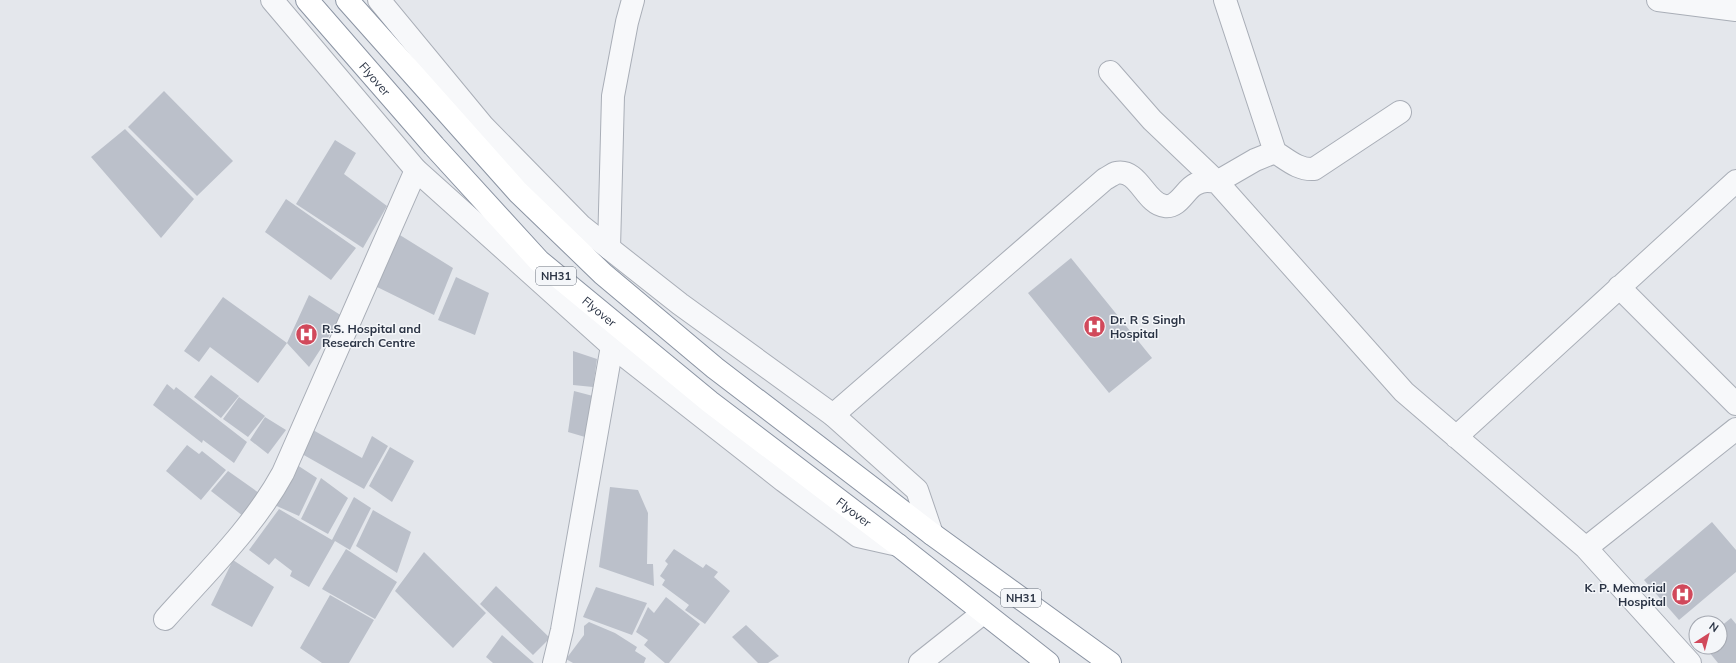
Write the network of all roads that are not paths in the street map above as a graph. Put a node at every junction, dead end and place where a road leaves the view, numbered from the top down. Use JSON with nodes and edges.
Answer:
{"nodes":[{"id":1,"x":272,"y":0,"type":"edge"},
{"id":2,"x":307,"y":0,"type":"edge"},
{"id":3,"x":347,"y":0,"type":"edge"},
{"id":4,"x":379,"y":0,"type":"edge"},
{"id":5,"x":633,"y":0,"type":"edge"},
{"id":6,"x":1225,"y":0,"type":"edge"},
{"id":7,"x":1658,"y":0,"type":"edge"},
{"id":8,"x":1736,"y":10,"type":"edge"},
{"id":9,"x":1110,"y":72,"type":"dead end"},
{"id":10,"x":1400,"y":112,"type":"dead end"},
{"id":11,"x":1275,"y":152,"type":"junction"},
{"id":12,"x":416,"y":170,"type":"junction"},
{"id":13,"x":1736,"y":181,"type":"edge"},
{"id":14,"x":1217,"y":182,"type":"junction"},
{"id":15,"x":609,"y":248,"type":"junction"},
{"id":16,"x":1619,"y":288,"type":"junction"},
{"id":17,"x":612,"y":346,"type":"junction"},
{"id":18,"x":1736,"y":404,"type":"edge"},
{"id":19,"x":833,"y":415,"type":"junction"},
{"id":20,"x":1736,"y":429,"type":"edge"},
{"id":21,"x":1456,"y":436,"type":"junction"},
{"id":22,"x":932,"y":534,"type":"junction"},
{"id":23,"x":898,"y":545,"type":"junction"},
{"id":24,"x":1586,"y":548,"type":"junction"},
{"id":25,"x":983,"y":613,"type":"junction"},
{"id":26,"x":165,"y":620,"type":"dead end"},
{"id":27,"x":554,"y":663,"type":"edge"},
{"id":28,"x":920,"y":663,"type":"edge"},
{"id":29,"x":1048,"y":663,"type":"edge"},
{"id":30,"x":1110,"y":663,"type":"edge"},
{"id":31,"x":1690,"y":663,"type":"edge"}],
"edges":[{"from":1,"to":12,"type":"street"},
{"from":2,"to":23,"type":"highway","name":"Flyover","number":"NH31"},
{"from":3,"to":22,"type":"highway","number":"NH31"},
{"from":4,"to":15,"type":"street"},
{"from":5,"to":15,"type":"street"},
{"from":6,"to":11,"type":"street"},
{"from":7,"to":8,"type":"street"},
{"from":9,"to":14,"type":"street"},
{"from":10,"to":11,"type":"street"},
{"from":11,"to":14,"type":"street"},
{"from":12,"to":17,"type":"street"},
{"from":12,"to":26,"type":"street"},
{"from":13,"to":16,"type":"street"},
{"from":14,"to":19,"type":"street"},
{"from":14,"to":21,"type":"street"},
{"from":15,"to":19,"type":"street"},
{"from":16,"to":18,"type":"street"},
{"from":16,"to":21,"type":"street"},
{"from":17,"to":23,"type":"street"},
{"from":17,"to":27,"type":"street"},
{"from":19,"to":22,"type":"street"},
{"from":20,"to":24,"type":"street"},
{"from":21,"to":24,"type":"street"},
{"from":22,"to":30,"type":"highway","number":"NH31"},
{"from":23,"to":25,"type":"highway","number":"NH31"},
{"from":24,"to":31,"type":"street"},
{"from":25,"to":28,"type":"street"},
{"from":25,"to":29,"type":"highway","number":"NH31"}]}
